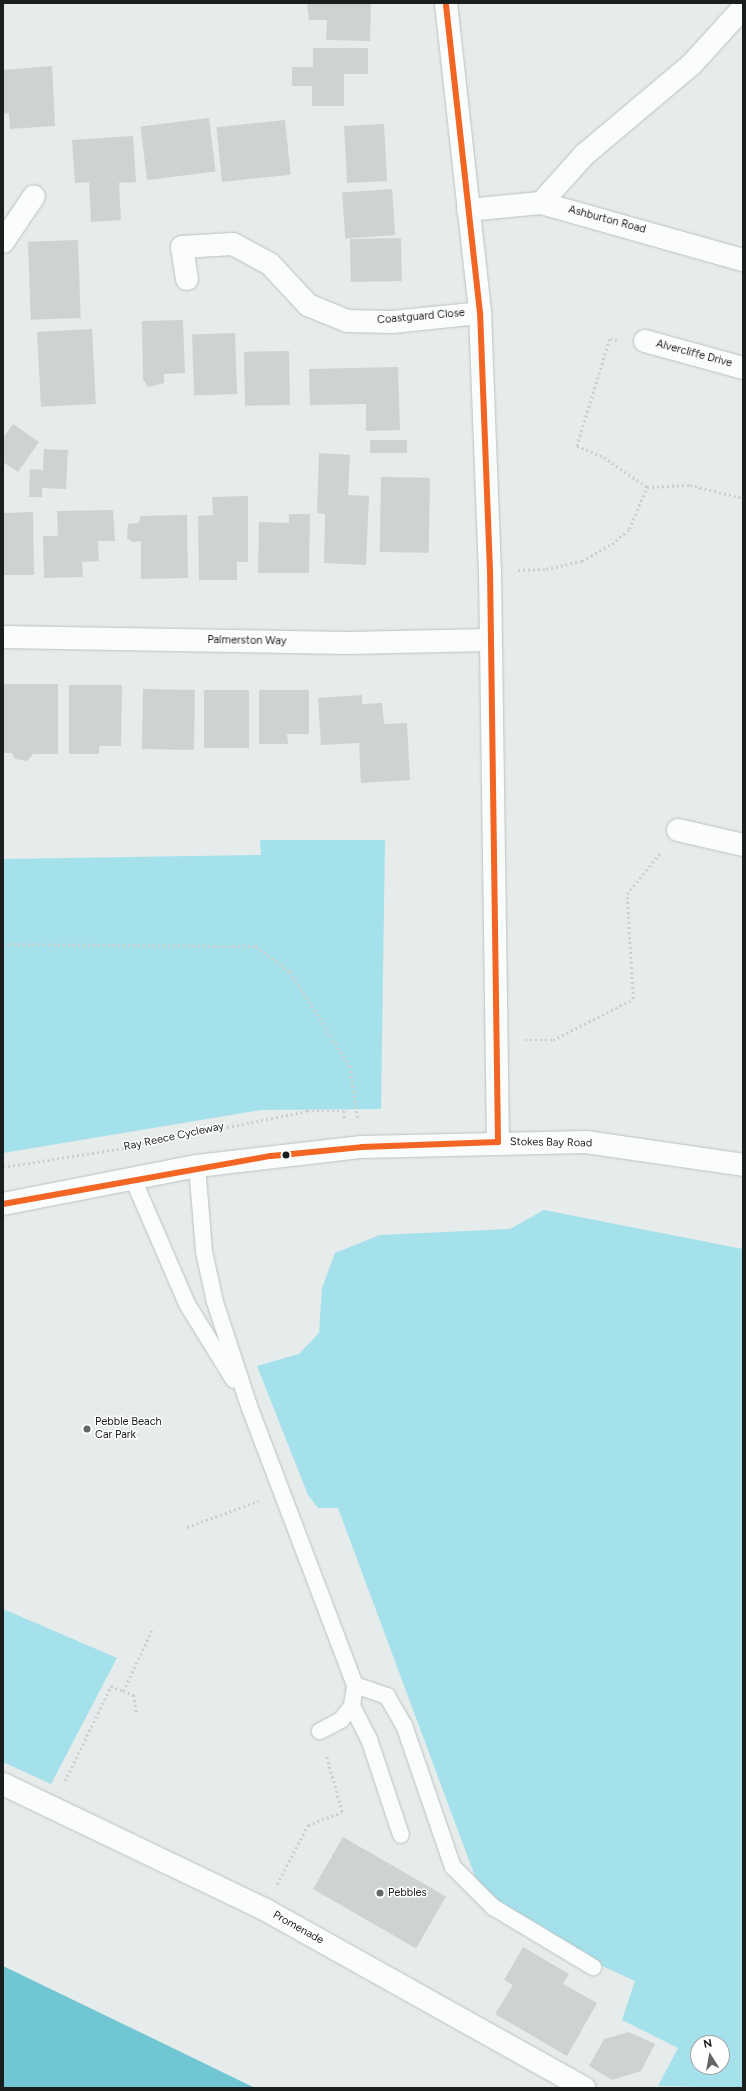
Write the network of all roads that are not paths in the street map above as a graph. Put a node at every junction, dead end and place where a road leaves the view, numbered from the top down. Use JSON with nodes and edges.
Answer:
{"nodes":[{"id":1,"x":446,"y":3,"type":"edge"},
{"id":2,"x":743,"y":8,"type":"edge"},
{"id":3,"x":34,"y":196,"type":"dead end"},
{"id":4,"x":541,"y":203,"type":"junction"},
{"id":5,"x":468,"y":210,"type":"junction"},
{"id":6,"x":3,"y":242,"type":"edge"},
{"id":7,"x":743,"y":260,"type":"edge"},
{"id":8,"x":187,"y":279,"type":"dead end"},
{"id":9,"x":480,"y":313,"type":"junction"},
{"id":10,"x":645,"y":340,"type":"road end"},
{"id":11,"x":743,"y":368,"type":"edge"},
{"id":12,"x":3,"y":637,"type":"edge"},
{"id":13,"x":491,"y":640,"type":"junction"},
{"id":14,"x":678,"y":830,"type":"road end"},
{"id":15,"x":743,"y":845,"type":"edge"},
{"id":16,"x":498,"y":1142,"type":"junction"},
{"id":17,"x":743,"y":1165,"type":"edge"},
{"id":18,"x":197,"y":1166,"type":"junction"},
{"id":19,"x":133,"y":1179,"type":"junction"},
{"id":20,"x":3,"y":1204,"type":"edge"},
{"id":21,"x":249,"y":1406,"type":"junction"},
{"id":22,"x":355,"y":1686,"type":"junction"},
{"id":23,"x":352,"y":1706,"type":"junction"},
{"id":24,"x":320,"y":1731,"type":"road end"},
{"id":25,"x":3,"y":1784,"type":"edge"},
{"id":26,"x":401,"y":1835,"type":"dead end"},
{"id":27,"x":594,"y":1967,"type":"dead end"},
{"id":28,"x":584,"y":2088,"type":"edge"}],
"edges":[{"from":1,"to":5,"type":"street"},
{"from":2,"to":4,"type":"street"},
{"from":3,"to":6,"type":"street"},
{"from":4,"to":5,"type":"street","name":"Ashburton Road"},
{"from":4,"to":7,"type":"street","name":"Ashburton Road"},
{"from":5,"to":9,"type":"street"},
{"from":8,"to":9,"type":"street","name":"Coastguard Close"},
{"from":9,"to":13,"type":"street"},
{"from":10,"to":11,"type":"street","name":"Alvercliffe Drive"},
{"from":12,"to":13,"type":"street","name":"Palmerston Way"},
{"from":13,"to":16,"type":"street"},
{"from":14,"to":15,"type":"street"},
{"from":16,"to":17,"type":"street","name":"Stokes Bay Road"},
{"from":16,"to":18,"type":"street","name":"Stokes Bay Road"},
{"from":18,"to":19,"type":"street","name":"Stokes Bay Road"},
{"from":18,"to":21,"type":"lane"},
{"from":19,"to":20,"type":"street","name":"Stokes Bay Road"},
{"from":19,"to":21,"type":"lane"},
{"from":21,"to":22,"type":"lane"},
{"from":22,"to":23,"type":"lane"},
{"from":22,"to":27,"type":"lane"},
{"from":23,"to":24,"type":"lane"},
{"from":23,"to":26,"type":"lane"},
{"from":25,"to":28,"type":"street","name":"Promenade"}]}
